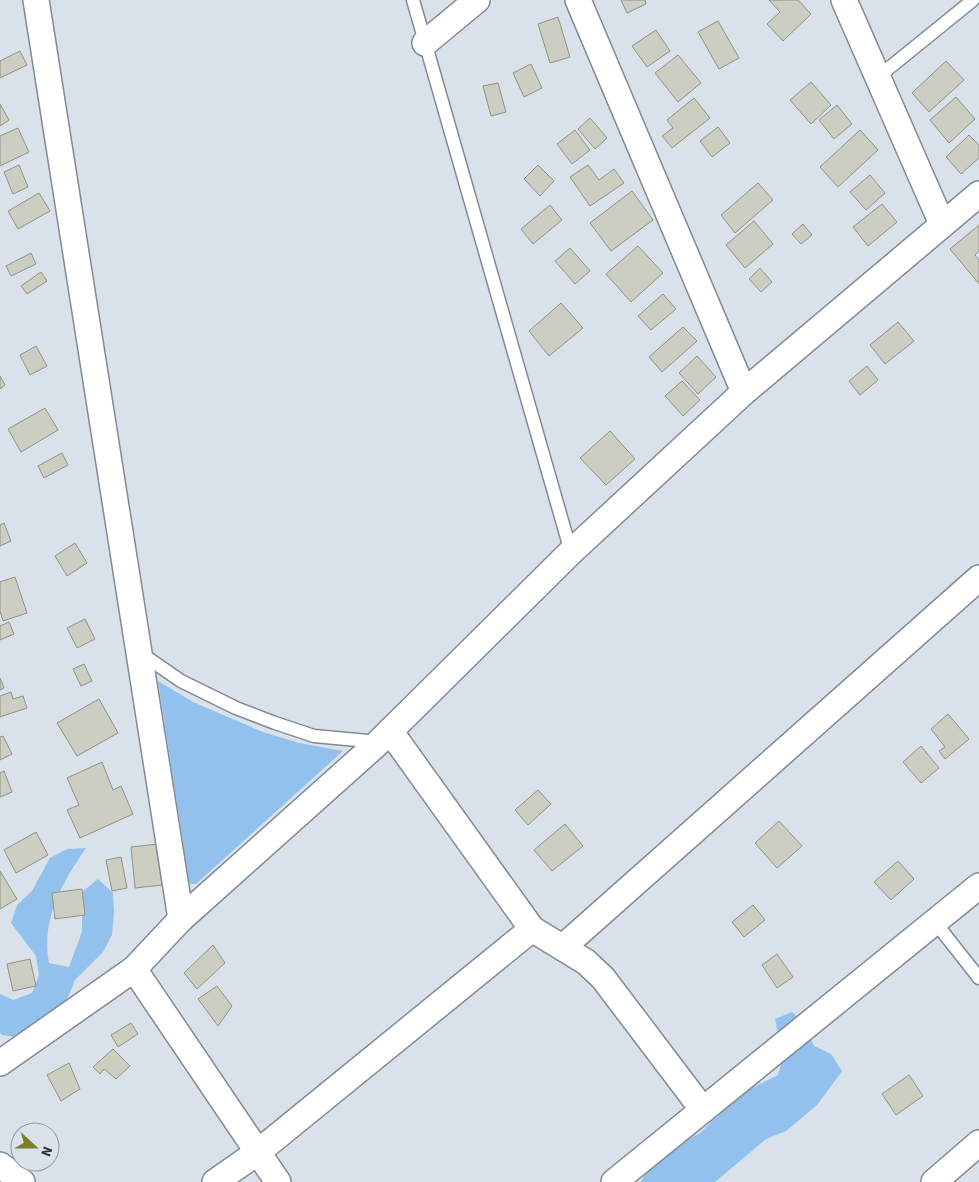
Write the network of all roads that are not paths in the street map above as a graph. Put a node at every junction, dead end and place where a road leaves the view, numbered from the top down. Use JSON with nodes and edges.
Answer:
{"nodes":[{"id":1,"x":36,"y":0,"type":"edge"},
{"id":2,"x":413,"y":0,"type":"edge"},
{"id":3,"x":477,"y":0,"type":"edge"},
{"id":4,"x":578,"y":0,"type":"edge"},
{"id":5,"x":844,"y":0,"type":"edge"},
{"id":6,"x":973,"y":0,"type":"edge"},
{"id":7,"x":425,"y":43,"type":"junction"},
{"id":8,"x":878,"y":77,"type":"junction"},
{"id":9,"x":979,"y":194,"type":"edge"},
{"id":10,"x":942,"y":224,"type":"junction"},
{"id":11,"x":744,"y":392,"type":"junction"},
{"id":12,"x":571,"y":552,"type":"junction"},
{"id":13,"x":974,"y":591,"type":"edge"},
{"id":14,"x":139,"y":652,"type":"junction"},
{"id":15,"x":384,"y":736,"type":"junction"},
{"id":16,"x":979,"y":886,"type":"edge"},
{"id":17,"x":181,"y":919,"type":"junction"},
{"id":18,"x":935,"y":922,"type":"junction"},
{"id":19,"x":532,"y":929,"type":"junction"},
{"id":20,"x":563,"y":947,"type":"junction"},
{"id":21,"x":134,"y":969,"type":"junction"},
{"id":22,"x":979,"y":978,"type":"edge"},
{"id":23,"x":0,"y":1063,"type":"edge"},
{"id":24,"x":703,"y":1110,"type":"junction"},
{"id":25,"x":979,"y":1143,"type":"edge"},
{"id":26,"x":258,"y":1152,"type":"junction"},
{"id":27,"x":0,"y":1165,"type":"edge"},
{"id":28,"x":22,"y":1182,"type":"edge"},
{"id":29,"x":214,"y":1182,"type":"edge"},
{"id":30,"x":278,"y":1182,"type":"edge"},
{"id":31,"x":614,"y":1182,"type":"edge"},
{"id":32,"x":934,"y":1182,"type":"edge"}],
"edges":[{"from":1,"to":14,"type":"street"},
{"from":2,"to":7,"type":"lane"},
{"from":3,"to":7,"type":"street"},
{"from":4,"to":11,"type":"street"},
{"from":5,"to":8,"type":"street"},
{"from":6,"to":8,"type":"lane"},
{"from":7,"to":12,"type":"lane"},
{"from":8,"to":10,"type":"street"},
{"from":9,"to":10,"type":"street"},
{"from":10,"to":11,"type":"street"},
{"from":11,"to":12,"type":"street"},
{"from":12,"to":15,"type":"street"},
{"from":13,"to":20,"type":"street"},
{"from":14,"to":15,"type":"lane"},
{"from":14,"to":17,"type":"street"},
{"from":15,"to":17,"type":"street"},
{"from":15,"to":19,"type":"street"},
{"from":16,"to":18,"type":"street"},
{"from":17,"to":21,"type":"street"},
{"from":18,"to":22,"type":"lane"},
{"from":18,"to":24,"type":"street"},
{"from":19,"to":20,"type":"street"},
{"from":19,"to":26,"type":"street"},
{"from":20,"to":24,"type":"street"},
{"from":21,"to":23,"type":"street"},
{"from":21,"to":26,"type":"street"},
{"from":24,"to":31,"type":"street"},
{"from":25,"to":32,"type":"street"},
{"from":26,"to":29,"type":"street"},
{"from":26,"to":30,"type":"street"},
{"from":27,"to":28,"type":"street"}]}
